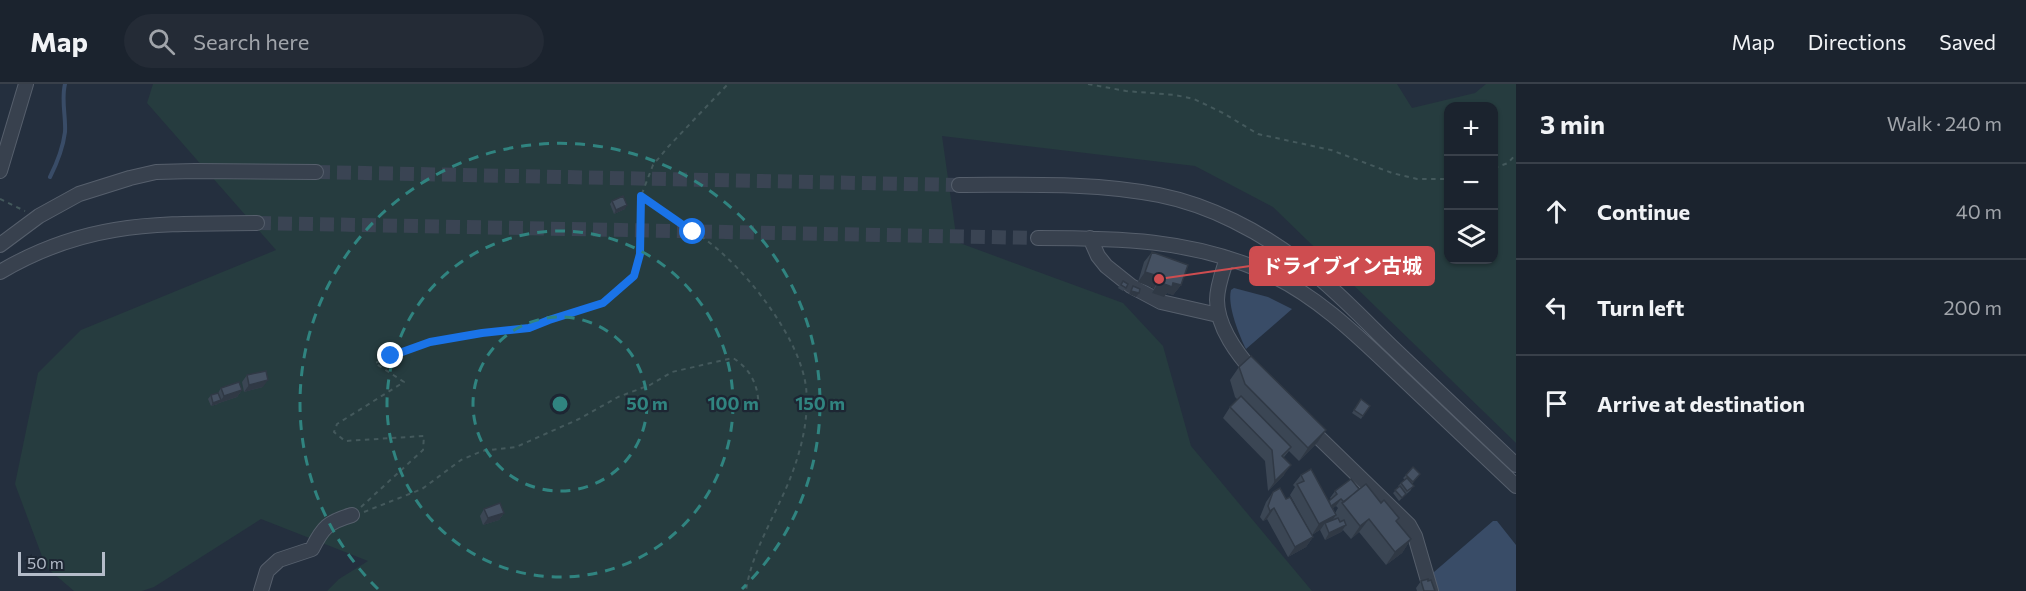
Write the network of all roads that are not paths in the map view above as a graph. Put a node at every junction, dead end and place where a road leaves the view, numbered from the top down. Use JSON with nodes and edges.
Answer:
{"nodes":[{"id":1,"x":26,"y":84,"type":"edge"},
{"id":2,"x":0,"y":171,"type":"edge"},
{"id":3,"x":316,"y":172,"type":"tunnel mouth"},
{"id":4,"x":959,"y":185,"type":"tunnel mouth"},
{"id":5,"x":257,"y":223,"type":"tunnel mouth"},
{"id":6,"x":1038,"y":238,"type":"tunnel mouth"},
{"id":7,"x":1090,"y":238,"type":"junction"},
{"id":8,"x":0,"y":245,"type":"edge"},
{"id":9,"x":1227,"y":258,"type":"junction"},
{"id":10,"x":0,"y":272,"type":"edge"},
{"id":11,"x":1218,"y":315,"type":"junction"},
{"id":12,"x":1265,"y":384,"type":"edge"},
{"id":13,"x":1298,"y":417,"type":"edge"},
{"id":14,"x":1516,"y":465,"type":"edge"},
{"id":15,"x":1516,"y":486,"type":"edge"},
{"id":16,"x":352,"y":515,"type":"road end"},
{"id":17,"x":261,"y":591,"type":"edge"},
{"id":18,"x":1431,"y":591,"type":"edge"}],
"edges":[{"from":1,"to":2,"type":"street"},
{"from":3,"to":8,"type":"street"},
{"from":4,"to":14,"type":"street"},
{"from":5,"to":10,"type":"street"},
{"from":6,"to":7,"type":"street"},
{"from":7,"to":9,"type":"street"},
{"from":7,"to":11,"type":"street"},
{"from":9,"to":11,"type":"street"},
{"from":9,"to":15,"type":"street"},
{"from":11,"to":12,"type":"street"},
{"from":13,"to":18,"type":"street"},
{"from":16,"to":17,"type":"street"}]}
